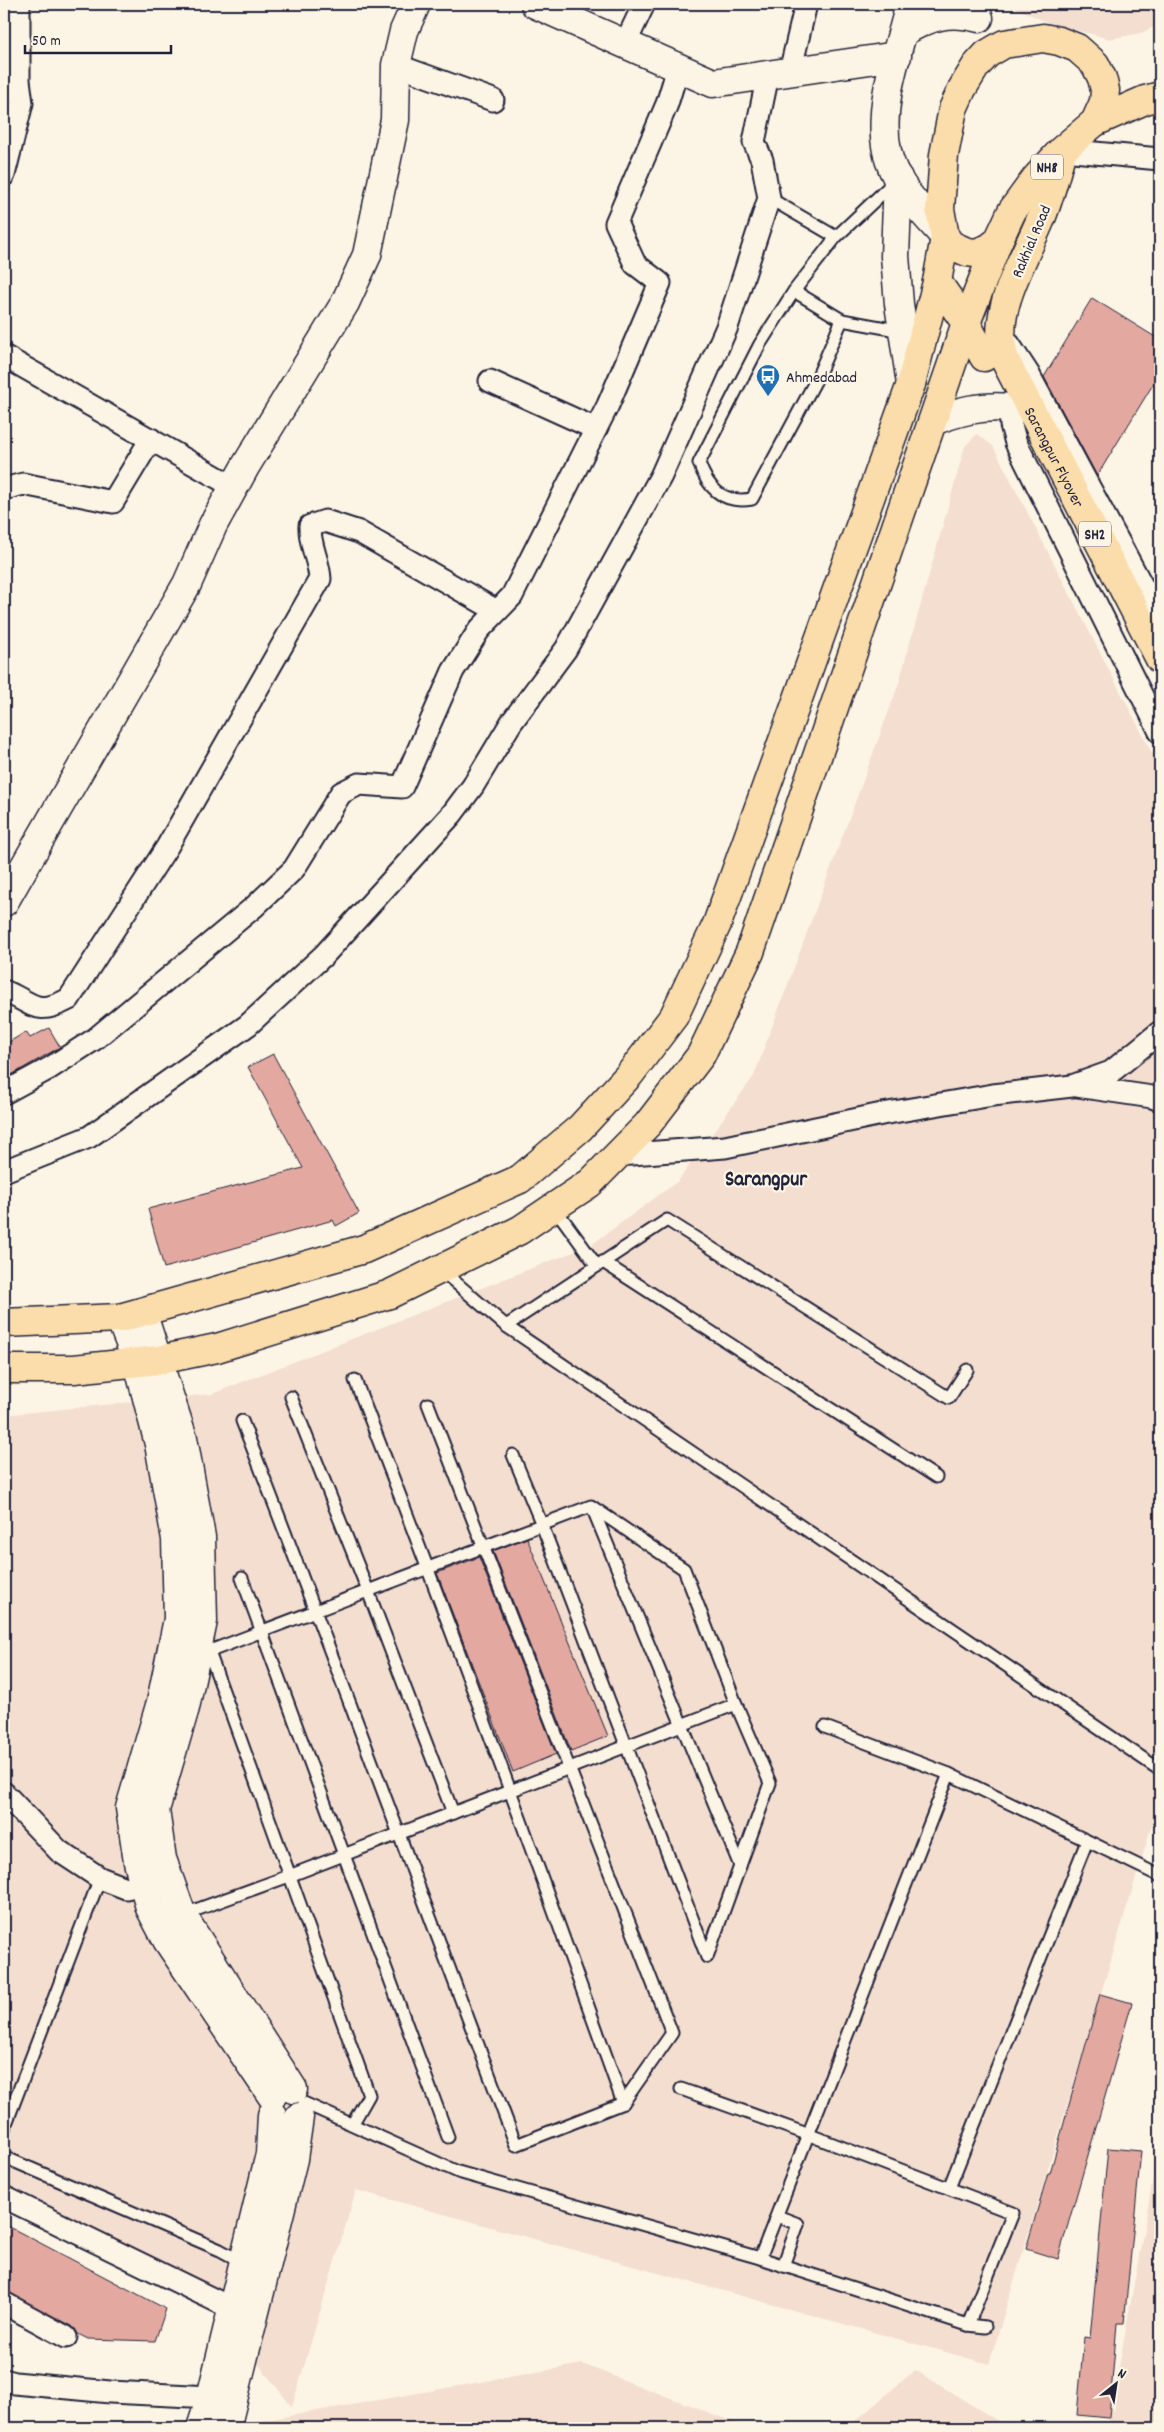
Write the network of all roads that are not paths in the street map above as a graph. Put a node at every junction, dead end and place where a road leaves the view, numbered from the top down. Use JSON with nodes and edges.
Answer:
{"nodes":[{"id":1,"x":416,"y":4,"type":"edge"},
{"id":2,"x":535,"y":4,"type":"edge"},
{"id":3,"x":644,"y":4,"type":"edge"},
{"id":4,"x":806,"y":4,"type":"edge"},
{"id":5,"x":910,"y":4,"type":"edge"},
{"id":6,"x":14,"y":6,"type":"edge"},
{"id":7,"x":976,"y":11,"type":"edge"},
{"id":8,"x":625,"y":44,"type":"junction"},
{"id":9,"x":900,"y":44,"type":"junction"},
{"id":10,"x":1004,"y":44,"type":"junction"},
{"id":11,"x":396,"y":64,"type":"junction"},
{"id":12,"x":678,"y":68,"type":"junction"},
{"id":13,"x":779,"y":74,"type":"junction"},
{"id":14,"x":1160,"y":96,"type":"edge"},
{"id":15,"x":493,"y":100,"type":"dead end"},
{"id":16,"x":1095,"y":122,"type":"junction"},
{"id":17,"x":1062,"y":150,"type":"junction"},
{"id":18,"x":1160,"y":158,"type":"edge"},
{"id":19,"x":4,"y":175,"type":"edge"},
{"id":20,"x":898,"y":178,"type":"junction"},
{"id":21,"x":770,"y":198,"type":"junction"},
{"id":22,"x":836,"y":237,"type":"junction"},
{"id":23,"x":944,"y":237,"type":"junction"},
{"id":24,"x":998,"y":241,"type":"junction"},
{"id":25,"x":937,"y":282,"type":"junction"},
{"id":26,"x":794,"y":291,"type":"junction"},
{"id":27,"x":842,"y":320,"type":"junction"},
{"id":28,"x":966,"y":323,"type":"junction"},
{"id":29,"x":903,"y":331,"type":"junction"},
{"id":30,"x":995,"y":345,"type":"junction"},
{"id":31,"x":4,"y":356,"type":"edge"},
{"id":32,"x":490,"y":381,"type":"dead end"},
{"id":33,"x":911,"y":384,"type":"junction"},
{"id":34,"x":1020,"y":408,"type":"junction"},
{"id":35,"x":933,"y":421,"type":"junction"},
{"id":36,"x":596,"y":429,"type":"junction"},
{"id":37,"x":151,"y":439,"type":"junction"},
{"id":38,"x":234,"y":487,"type":"junction"},
{"id":39,"x":4,"y":489,"type":"edge"},
{"id":40,"x":497,"y":611,"type":"junction"},
{"id":41,"x":1160,"y":619,"type":"edge"},
{"id":42,"x":1160,"y":659,"type":"edge"},
{"id":43,"x":1160,"y":732,"type":"edge"},
{"id":44,"x":4,"y":902,"type":"edge"},
{"id":45,"x":4,"y":991,"type":"edge"},
{"id":46,"x":1160,"y":1032,"type":"edge"},
{"id":47,"x":1072,"y":1086,"type":"junction"},
{"id":48,"x":4,"y":1093,"type":"edge"},
{"id":49,"x":1160,"y":1100,"type":"edge"},
{"id":50,"x":618,"y":1155,"type":"junction"},
{"id":51,"x":4,"y":1171,"type":"edge"},
{"id":52,"x":554,"y":1207,"type":"junction"},
{"id":53,"x":600,"y":1264,"type":"junction"},
{"id":54,"x":440,"y":1269,"type":"junction"},
{"id":55,"x":131,"y":1315,"type":"junction"},
{"id":56,"x":4,"y":1323,"type":"edge"},
{"id":57,"x":506,"y":1326,"type":"junction"},
{"id":58,"x":148,"y":1362,"type":"junction"},
{"id":59,"x":4,"y":1369,"type":"edge"},
{"id":60,"x":967,"y":1370,"type":"dead end"},
{"id":61,"x":355,"y":1380,"type":"dead end"},
{"id":62,"x":291,"y":1397,"type":"dead end"},
{"id":63,"x":428,"y":1404,"type":"dead end"},
{"id":64,"x":242,"y":1420,"type":"dead end"},
{"id":65,"x":513,"y":1455,"type":"dead end"},
{"id":66,"x":936,"y":1477,"type":"dead end"},
{"id":67,"x":592,"y":1506,"type":"junction"},
{"id":68,"x":542,"y":1525,"type":"junction"},
{"id":69,"x":484,"y":1547,"type":"junction"},
{"id":70,"x":429,"y":1568,"type":"junction"},
{"id":71,"x":242,"y":1578,"type":"dead end"},
{"id":72,"x":368,"y":1591,"type":"junction"},
{"id":73,"x":316,"y":1611,"type":"junction"},
{"id":74,"x":261,"y":1632,"type":"junction"},
{"id":75,"x":202,"y":1654,"type":"junction"},
{"id":76,"x":736,"y":1704,"type":"junction"},
{"id":77,"x":682,"y":1725,"type":"junction"},
{"id":78,"x":825,"y":1727,"type":"dead end"},
{"id":79,"x":625,"y":1747,"type":"junction"},
{"id":80,"x":570,"y":1768,"type":"junction"},
{"id":81,"x":1160,"y":1770,"type":"edge"},
{"id":82,"x":950,"y":1774,"type":"junction"},
{"id":83,"x":512,"y":1791,"type":"junction"},
{"id":84,"x":4,"y":1793,"type":"edge"},
{"id":85,"x":452,"y":1813,"type":"junction"},
{"id":86,"x":398,"y":1834,"type":"junction"},
{"id":87,"x":1087,"y":1841,"type":"junction"},
{"id":88,"x":344,"y":1855,"type":"junction"},
{"id":89,"x":740,"y":1866,"type":"junction"},
{"id":90,"x":289,"y":1876,"type":"junction"},
{"id":91,"x":1160,"y":1876,"type":"edge"},
{"id":92,"x":100,"y":1878,"type":"junction"},
{"id":93,"x":156,"y":1882,"type":"junction"},
{"id":94,"x":182,"y":1915,"type":"junction"},
{"id":95,"x":681,"y":2089,"type":"dead end"},
{"id":96,"x":623,"y":2103,"type":"junction"},
{"id":97,"x":288,"y":2104,"type":"junction"},
{"id":98,"x":353,"y":2123,"type":"junction"},
{"id":99,"x":4,"y":2129,"type":"edge"},
{"id":100,"x":807,"y":2134,"type":"junction"},
{"id":101,"x":448,"y":2137,"type":"dead end"},
{"id":102,"x":4,"y":2157,"type":"edge"},
{"id":103,"x":949,"y":2188,"type":"junction"},
{"id":104,"x":4,"y":2197,"type":"edge"},
{"id":105,"x":777,"y":2216,"type":"junction"},
{"id":106,"x":760,"y":2258,"type":"junction"},
{"id":107,"x":783,"y":2266,"type":"junction"},
{"id":108,"x":255,"y":2269,"type":"junction"},
{"id":109,"x":4,"y":2303,"type":"edge"},
{"id":110,"x":233,"y":2309,"type":"junction"},
{"id":111,"x":968,"y":2325,"type":"junction"},
{"id":112,"x":985,"y":2327,"type":"dead end"},
{"id":113,"x":66,"y":2337,"type":"dead end"},
{"id":114,"x":4,"y":2380,"type":"edge"},
{"id":115,"x":223,"y":2409,"type":"edge"},
{"id":116,"x":201,"y":2428,"type":"edge"}],
"edges":[{"from":1,"to":11,"type":"main road"},
{"from":2,"to":8,"type":"main road"},
{"from":3,"to":8,"type":"street"},
{"from":4,"to":13,"type":"street"},
{"from":5,"to":9,"type":"main road"},
{"from":6,"to":19,"type":"street"},
{"from":7,"to":9,"type":"main road"},
{"from":7,"to":10,"type":"main road"},
{"from":8,"to":12,"type":"main road"},
{"from":9,"to":13,"type":"main road"},
{"from":9,"to":20,"type":"main road"},
{"from":10,"to":16,"type":"main road","number":"NH8"},
{"from":10,"to":23,"type":"main road","number":"NH8"},
{"from":11,"to":15,"type":"street"},
{"from":11,"to":38,"type":"main road"},
{"from":12,"to":13,"type":"main road"},
{"from":12,"to":36,"type":"street"},
{"from":13,"to":21,"type":"street"},
{"from":14,"to":16,"type":"main road"},
{"from":16,"to":17,"type":"main road","number":"NH8"},
{"from":17,"to":18,"type":"street"},
{"from":17,"to":24,"type":"main road","number":"NH8"},
{"from":17,"to":30,"type":"main road","name":"Rakhial Road"},
{"from":20,"to":22,"type":"lane"},
{"from":20,"to":23,"type":"main road"},
{"from":20,"to":29,"type":"main road"},
{"from":21,"to":22,"type":"lane"},
{"from":21,"to":51,"type":"street"},
{"from":22,"to":26,"type":"lane"},
{"from":23,"to":24,"type":"main road"},
{"from":23,"to":25,"type":"main road"},
{"from":24,"to":28,"type":"main road"},
{"from":25,"to":28,"type":"main road","name":"Sarangpur Flyover"},
{"from":25,"to":33,"type":"main road"},
{"from":26,"to":27,"type":"lane"},
{"from":26,"to":27,"type":"lane"},
{"from":27,"to":29,"type":"lane"},
{"from":28,"to":30,"type":"main road","name":"Sarangpur Flyover"},
{"from":28,"to":35,"type":"main road"},
{"from":29,"to":33,"type":"main road"},
{"from":30,"to":34,"type":"main road","name":"Sarangpur Flyover","number":"SH2"},
{"from":30,"to":41,"type":"street"},
{"from":31,"to":37,"type":"street"},
{"from":32,"to":36,"type":"street"},
{"from":33,"to":55,"type":"main road"},
{"from":34,"to":35,"type":"main road"},
{"from":34,"to":42,"type":"main road","name":"Sarangpur Flyover","number":"SH2"},
{"from":34,"to":43,"type":"street"},
{"from":35,"to":50,"type":"main road"},
{"from":36,"to":40,"type":"street"},
{"from":37,"to":38,"type":"street"},
{"from":37,"to":39,"type":"street"},
{"from":38,"to":44,"type":"main road"},
{"from":40,"to":45,"type":"street"},
{"from":40,"to":48,"type":"street"},
{"from":46,"to":47,"type":"street"},
{"from":47,"to":49,"type":"street"},
{"from":47,"to":50,"type":"street"},
{"from":50,"to":52,"type":"main road"},
{"from":52,"to":53,"type":"lane"},
{"from":52,"to":54,"type":"main road"},
{"from":53,"to":57,"type":"lane"},
{"from":53,"to":60,"type":"lane"},
{"from":53,"to":66,"type":"lane"},
{"from":54,"to":57,"type":"lane"},
{"from":54,"to":58,"type":"main road"},
{"from":55,"to":56,"type":"main road"},
{"from":55,"to":58,"type":"main road"},
{"from":57,"to":81,"type":"lane"},
{"from":58,"to":59,"type":"main road"},
{"from":58,"to":75,"type":"main road"},
{"from":58,"to":93,"type":"main road"},
{"from":61,"to":70,"type":"lane"},
{"from":62,"to":72,"type":"lane"},
{"from":63,"to":69,"type":"lane"},
{"from":64,"to":73,"type":"lane"},
{"from":65,"to":68,"type":"lane"},
{"from":67,"to":68,"type":"lane"},
{"from":67,"to":76,"type":"lane"},
{"from":67,"to":77,"type":"lane"},
{"from":68,"to":69,"type":"lane"},
{"from":68,"to":79,"type":"lane"},
{"from":69,"to":70,"type":"lane"},
{"from":69,"to":80,"type":"lane"},
{"from":70,"to":72,"type":"lane"},
{"from":70,"to":83,"type":"lane"},
{"from":71,"to":74,"type":"lane"},
{"from":72,"to":73,"type":"lane"},
{"from":72,"to":85,"type":"lane"},
{"from":73,"to":74,"type":"lane"},
{"from":73,"to":86,"type":"lane"},
{"from":74,"to":75,"type":"lane"},
{"from":74,"to":88,"type":"lane"},
{"from":75,"to":90,"type":"lane"},
{"from":75,"to":93,"type":"main road"},
{"from":76,"to":77,"type":"lane"},
{"from":76,"to":89,"type":"lane"},
{"from":77,"to":79,"type":"lane"},
{"from":77,"to":89,"type":"lane"},
{"from":78,"to":82,"type":"lane"},
{"from":79,"to":80,"type":"lane"},
{"from":79,"to":89,"type":"lane"},
{"from":80,"to":83,"type":"lane"},
{"from":80,"to":96,"type":"lane"},
{"from":82,"to":87,"type":"lane"},
{"from":82,"to":100,"type":"lane"},
{"from":83,"to":85,"type":"lane"},
{"from":83,"to":96,"type":"lane"},
{"from":84,"to":92,"type":"street"},
{"from":85,"to":86,"type":"lane"},
{"from":86,"to":88,"type":"lane"},
{"from":86,"to":96,"type":"lane"},
{"from":87,"to":91,"type":"lane"},
{"from":87,"to":103,"type":"lane"},
{"from":88,"to":90,"type":"lane"},
{"from":88,"to":101,"type":"lane"},
{"from":90,"to":94,"type":"lane"},
{"from":90,"to":98,"type":"lane"},
{"from":92,"to":93,"type":"street"},
{"from":92,"to":99,"type":"lane"},
{"from":93,"to":94,"type":"main road"},
{"from":93,"to":97,"type":"main road"},
{"from":94,"to":97,"type":"main road"},
{"from":95,"to":100,"type":"lane"},
{"from":97,"to":98,"type":"lane"},
{"from":97,"to":108,"type":"main road"},
{"from":98,"to":106,"type":"lane"},
{"from":100,"to":103,"type":"lane"},
{"from":100,"to":105,"type":"lane"},
{"from":102,"to":108,"type":"lane"},
{"from":103,"to":111,"type":"lane"},
{"from":104,"to":110,"type":"street"},
{"from":105,"to":106,"type":"lane"},
{"from":105,"to":107,"type":"lane"},
{"from":106,"to":107,"type":"lane"},
{"from":107,"to":111,"type":"lane"},
{"from":108,"to":110,"type":"main road"},
{"from":108,"to":115,"type":"main road"},
{"from":109,"to":113,"type":"street"},
{"from":110,"to":115,"type":"main road"},
{"from":111,"to":112,"type":"lane"},
{"from":114,"to":115,"type":"street"},
{"from":115,"to":116,"type":"main road"}]}
